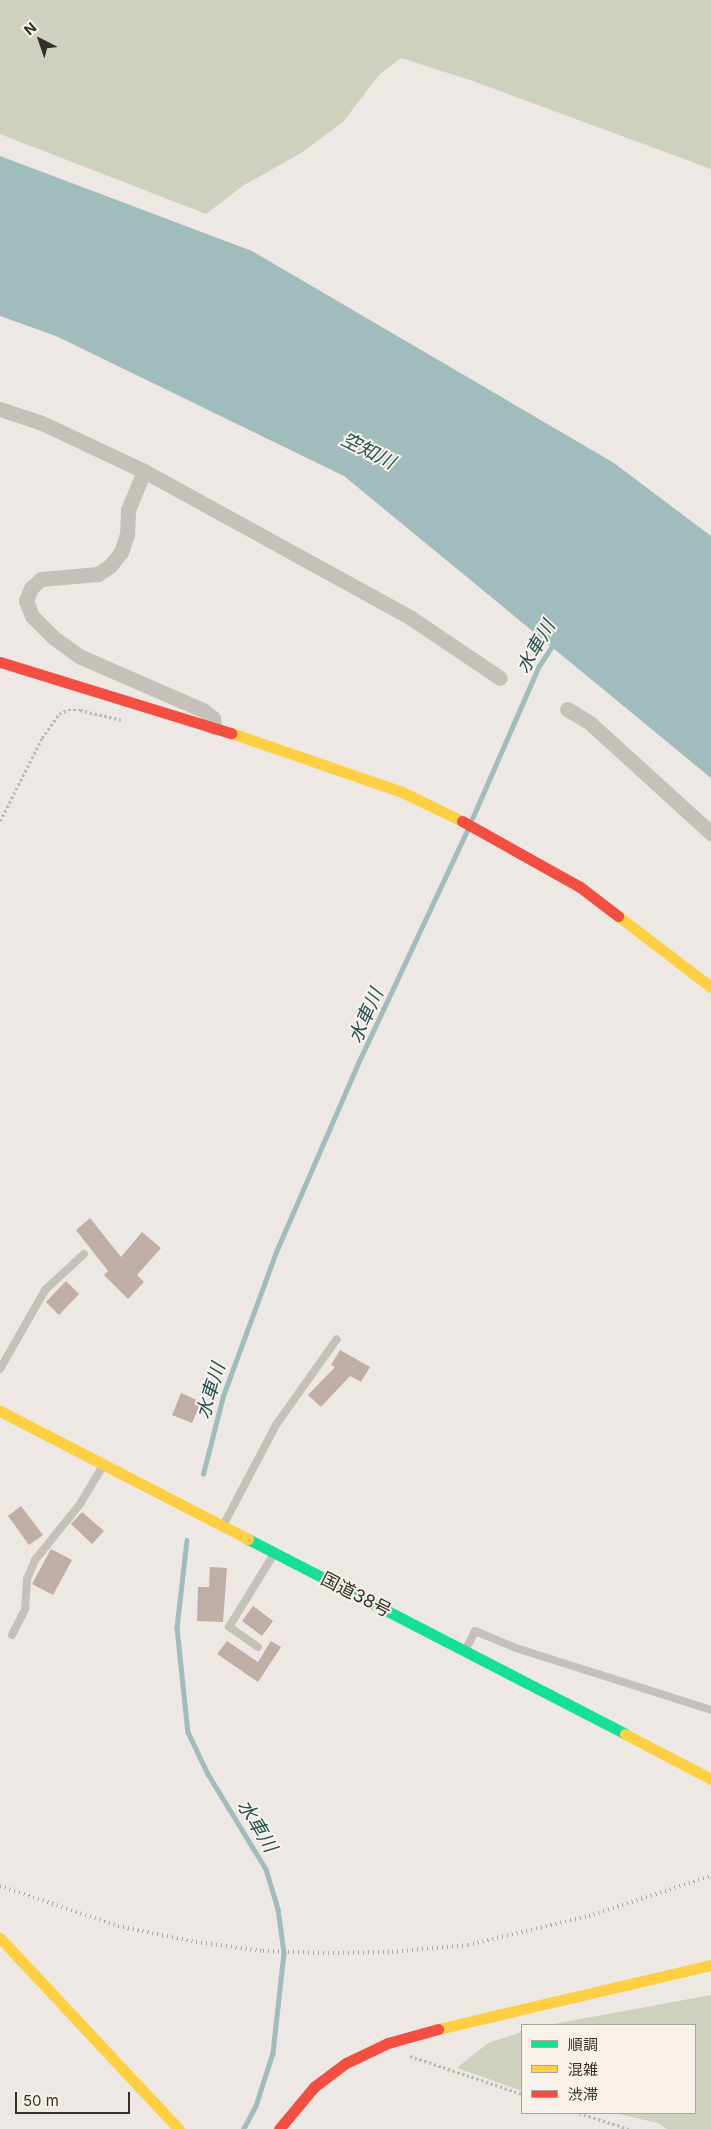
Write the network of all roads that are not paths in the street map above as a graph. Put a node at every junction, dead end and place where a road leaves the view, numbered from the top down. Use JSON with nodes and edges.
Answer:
{"nodes":[{"id":1,"x":0,"y":409,"type":"edge"},
{"id":2,"x":144,"y":471,"type":"junction"},
{"id":3,"x":0,"y":662,"type":"edge"},
{"id":4,"x":500,"y":678,"type":"dead end"},
{"id":5,"x":567,"y":709,"type":"dead end"},
{"id":6,"x":214,"y":727,"type":"junction"},
{"id":7,"x":711,"y":833,"type":"edge"},
{"id":8,"x":711,"y":987,"type":"edge"},
{"id":9,"x":84,"y":1254,"type":"dead end"},
{"id":10,"x":337,"y":1339,"type":"dead end"},
{"id":11,"x":0,"y":1369,"type":"edge"},
{"id":12,"x":0,"y":1411,"type":"edge"},
{"id":13,"x":103,"y":1466,"type":"junction"},
{"id":14,"x":223,"y":1526,"type":"junction"},
{"id":15,"x":275,"y":1553,"type":"junction"},
{"id":16,"x":12,"y":1636,"type":"dead end"},
{"id":17,"x":258,"y":1647,"type":"dead end"},
{"id":18,"x":464,"y":1651,"type":"junction"},
{"id":19,"x":711,"y":1710,"type":"edge"},
{"id":20,"x":711,"y":1779,"type":"edge"},
{"id":21,"x":0,"y":1938,"type":"edge"},
{"id":22,"x":711,"y":1965,"type":"edge"},
{"id":23,"x":179,"y":2129,"type":"edge"},
{"id":24,"x":279,"y":2129,"type":"edge"}],
"edges":[{"from":1,"to":2,"type":"street"},
{"from":2,"to":4,"type":"street"},
{"from":2,"to":6,"type":"street"},
{"from":3,"to":6,"type":"main road"},
{"from":5,"to":7,"type":"street"},
{"from":6,"to":8,"type":"main road"},
{"from":9,"to":11,"type":"lane"},
{"from":10,"to":14,"type":"lane"},
{"from":12,"to":13,"type":"main road","name":"国道38号"},
{"from":13,"to":14,"type":"main road","name":"国道38号"},
{"from":13,"to":16,"type":"lane"},
{"from":14,"to":15,"type":"main road","name":"国道38号"},
{"from":15,"to":17,"type":"lane"},
{"from":15,"to":18,"type":"main road","name":"国道38号"},
{"from":18,"to":19,"type":"lane"},
{"from":18,"to":20,"type":"main road","name":"国道38号"},
{"from":21,"to":23,"type":"main road"},
{"from":22,"to":24,"type":"main road"}]}
